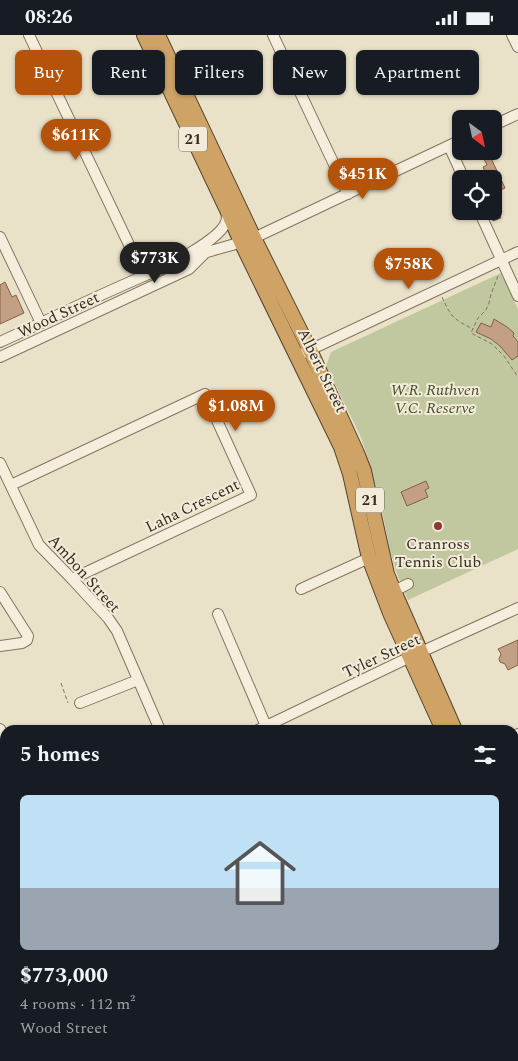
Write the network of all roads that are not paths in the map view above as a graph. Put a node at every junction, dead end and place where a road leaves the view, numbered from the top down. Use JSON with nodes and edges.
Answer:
{"nodes":[{"id":1,"x":29,"y":35,"type":"edge"},
{"id":2,"x":144,"y":35,"type":"edge"},
{"id":3,"x":158,"y":35,"type":"edge"},
{"id":4,"x":273,"y":35,"type":"edge"},
{"id":5,"x":512,"y":35,"type":"edge"},
{"id":6,"x":518,"y":47,"type":"edge"},
{"id":7,"x":175,"y":86,"type":"joint"},
{"id":8,"x":179,"y":95,"type":"edge"},
{"id":9,"x":179,"y":95,"type":"edge"},
{"id":10,"x":518,"y":114,"type":"edge"},
{"id":11,"x":502,"y":121,"type":"edge"},
{"id":12,"x":452,"y":144,"type":"edge"},
{"id":13,"x":449,"y":146,"type":"junction"},
{"id":14,"x":460,"y":170,"type":"edge"},
{"id":15,"x":348,"y":194,"type":"junction"},
{"id":16,"x":227,"y":210,"type":"junction"},
{"id":17,"x":483,"y":220,"type":"edge"},
{"id":18,"x":0,"y":237,"type":"edge"},
{"id":19,"x":247,"y":240,"type":"junction"},
{"id":20,"x":205,"y":252,"type":"junction"},
{"id":21,"x":518,"y":252,"type":"edge"},
{"id":22,"x":179,"y":261,"type":"junction"},
{"id":23,"x":501,"y":265,"type":"junction"},
{"id":24,"x":144,"y":276,"type":"junction"},
{"id":25,"x":518,"y":296,"type":"edge"},
{"id":26,"x":41,"y":323,"type":"junction"},
{"id":27,"x":0,"y":342,"type":"edge"},
{"id":28,"x":310,"y":350,"type":"junction"},
{"id":29,"x":297,"y":356,"type":"junction"},
{"id":30,"x":0,"y":357,"type":"edge"},
{"id":31,"x":0,"y":463,"type":"edge"},
{"id":32,"x":357,"y":473,"type":"junction"},
{"id":33,"x":11,"y":485,"type":"junction"},
{"id":34,"x":369,"y":558,"type":"junction"},
{"id":35,"x":72,"y":579,"type":"junction"},
{"id":36,"x":408,"y":584,"type":"dead end"},
{"id":37,"x":301,"y":589,"type":"dead end"},
{"id":38,"x":394,"y":591,"type":"junction"},
{"id":39,"x":0,"y":592,"type":"edge"},
{"id":40,"x":518,"y":608,"type":"edge"},
{"id":41,"x":218,"y":614,"type":"dead end"},
{"id":42,"x":0,"y":646,"type":"edge"},
{"id":43,"x":416,"y":655,"type":"junction"},
{"id":44,"x":138,"y":680,"type":"junction"},
{"id":45,"x":80,"y":703,"type":"dead end"},
{"id":46,"x":158,"y":725,"type":"edge"},
{"id":47,"x":261,"y":725,"type":"edge"},
{"id":48,"x":268,"y":725,"type":"edge"},
{"id":49,"x":442,"y":725,"type":"edge"},
{"id":50,"x":452,"y":725,"type":"edge"}],
"edges":[{"from":1,"to":24,"type":"street"},
{"from":2,"to":7,"type":"highway","name":"Albert Street","number":"21"},
{"from":3,"to":7,"type":"highway","name":"Albert Street","number":"21"},
{"from":4,"to":15,"type":"street"},
{"from":5,"to":6,"type":"street"},
{"from":8,"to":16,"type":"highway","name":"Albert Street","number":"21"},
{"from":9,"to":19,"type":"highway","name":"Albert Street","number":"21"},
{"from":10,"to":11,"type":"street"},
{"from":12,"to":13,"type":"street","name":"Wood Street"},
{"from":13,"to":14,"type":"street"},
{"from":13,"to":15,"type":"street","name":"Wood Street"},
{"from":15,"to":19,"type":"street","name":"Wood Street"},
{"from":16,"to":19,"type":"highway","name":"Albert Street","number":"21"},
{"from":16,"to":22,"type":"street"},
{"from":17,"to":23,"type":"street"},
{"from":18,"to":26,"type":"street"},
{"from":19,"to":20,"type":"street","name":"Wood Street"},
{"from":19,"to":28,"type":"highway","name":"Albert Street","number":"21"},
{"from":19,"to":29,"type":"highway","name":"Albert Street","number":"21"},
{"from":20,"to":22,"type":"street","name":"Wood Street"},
{"from":20,"to":30,"type":"street","name":"Wood Street"},
{"from":21,"to":23,"type":"street"},
{"from":22,"to":24,"type":"street","name":"Wood Street"},
{"from":23,"to":25,"type":"street"},
{"from":23,"to":28,"type":"street"},
{"from":24,"to":26,"type":"street","name":"Wood Street"},
{"from":26,"to":27,"type":"street","name":"Wood Street"},
{"from":28,"to":29,"type":"street"},
{"from":28,"to":32,"type":"highway","name":"Albert Street","number":"21"},
{"from":29,"to":32,"type":"highway","name":"Albert Street","number":"21"},
{"from":31,"to":33,"type":"street","name":"Ambon Street"},
{"from":32,"to":34,"type":"highway","name":"Albert Street","number":"21"},
{"from":32,"to":38,"type":"highway","name":"Albert Street","number":"21"},
{"from":33,"to":35,"type":"street","name":"Ambon Street"},
{"from":33,"to":35,"type":"street","name":"Laha Crescent"},
{"from":34,"to":37,"type":"street"},
{"from":34,"to":43,"type":"highway","name":"Albert Street","number":"21"},
{"from":35,"to":44,"type":"street","name":"Ambon Street"},
{"from":36,"to":38,"type":"street"},
{"from":38,"to":43,"type":"highway","name":"Albert Street","number":"21"},
{"from":39,"to":42,"type":"street"},
{"from":40,"to":43,"type":"street","name":"Tyler Street"},
{"from":41,"to":47,"type":"street"},
{"from":43,"to":48,"type":"street","name":"Tyler Street"},
{"from":43,"to":49,"type":"highway","name":"Albert Street","number":"21"},
{"from":43,"to":50,"type":"highway","name":"Albert Street","number":"21"},
{"from":44,"to":45,"type":"street"},
{"from":44,"to":46,"type":"street","name":"Ambon Street"}]}
